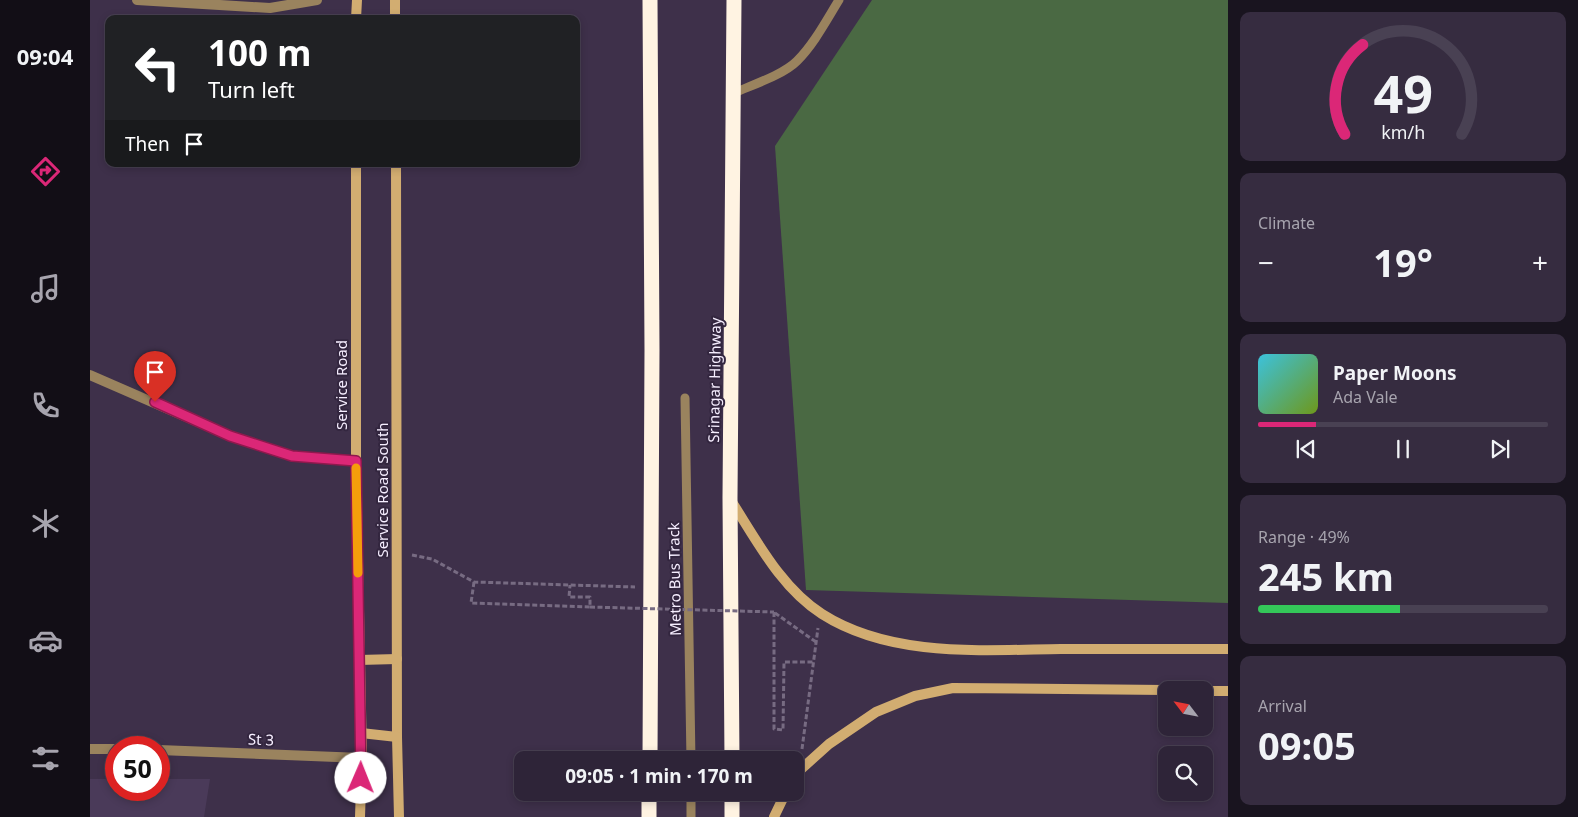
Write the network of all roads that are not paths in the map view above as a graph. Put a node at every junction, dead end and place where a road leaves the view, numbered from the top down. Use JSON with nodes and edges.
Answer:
{"nodes":[{"id":1,"x":137,"y":0,"type":"edge"},
{"id":2,"x":317,"y":0,"type":"edge"},
{"id":3,"x":356,"y":0,"type":"edge"},
{"id":4,"x":395,"y":0,"type":"edge"},
{"id":5,"x":650,"y":0,"type":"edge"},
{"id":6,"x":734,"y":0,"type":"edge"},
{"id":7,"x":839,"y":0,"type":"edge"},
{"id":8,"x":356,"y":15,"type":"edge"},
{"id":9,"x":395,"y":15,"type":"edge"},
{"id":10,"x":734,"y":93,"type":"junction"},
{"id":11,"x":356,"y":167,"type":"edge"},
{"id":12,"x":396,"y":167,"type":"edge"},
{"id":13,"x":90,"y":375,"type":"edge"},
{"id":14,"x":685,"y":398,"type":"dead end"},
{"id":15,"x":356,"y":461,"type":"junction"},
{"id":16,"x":730,"y":498,"type":"junction"},
{"id":17,"x":1228,"y":649,"type":"edge"},
{"id":18,"x":397,"y":659,"type":"junction"},
{"id":19,"x":360,"y":660,"type":"junction"},
{"id":20,"x":1158,"y":690,"type":"edge"},
{"id":21,"x":1213,"y":691,"type":"edge"},
{"id":22,"x":1228,"y":691,"type":"edge"},
{"id":23,"x":361,"y":733,"type":"junction"},
{"id":24,"x":397,"y":737,"type":"junction"},
{"id":25,"x":90,"y":749,"type":"edge"},
{"id":26,"x":105,"y":749,"type":"edge"},
{"id":27,"x":170,"y":750,"type":"edge"},
{"id":28,"x":650,"y":751,"type":"edge"},
{"id":29,"x":691,"y":751,"type":"edge"},
{"id":30,"x":732,"y":751,"type":"edge"},
{"id":31,"x":362,"y":758,"type":"junction"},
{"id":32,"x":804,"y":768,"type":"edge"},
{"id":33,"x":650,"y":801,"type":"edge"},
{"id":34,"x":691,"y":801,"type":"edge"},
{"id":35,"x":732,"y":801,"type":"edge"},
{"id":36,"x":782,"y":801,"type":"edge"},
{"id":37,"x":360,"y":817,"type":"edge"},
{"id":38,"x":399,"y":817,"type":"edge"},
{"id":39,"x":649,"y":817,"type":"edge"},
{"id":40,"x":692,"y":817,"type":"edge"},
{"id":41,"x":732,"y":817,"type":"edge"},
{"id":42,"x":774,"y":817,"type":"edge"}],
"edges":[{"from":1,"to":2,"type":"street"},
{"from":3,"to":8,"type":"main road"},
{"from":4,"to":9,"type":"main road"},
{"from":5,"to":28,"type":"highway"},
{"from":6,"to":10,"type":"highway","name":"Srinagar Highway"},
{"from":7,"to":10,"type":"lane"},
{"from":10,"to":16,"type":"highway","name":"Srinagar Highway"},
{"from":11,"to":15,"type":"main road","name":"Service Road"},
{"from":12,"to":18,"type":"main road","name":"Service Road South"},
{"from":13,"to":15,"type":"street"},
{"from":14,"to":29,"type":"lane","name":"Metro Bus Track"},
{"from":15,"to":19,"type":"main road","name":"Service Road"},
{"from":16,"to":17,"type":"main road"},
{"from":16,"to":30,"type":"highway","name":"Srinagar Highway"},
{"from":18,"to":19,"type":"main road"},
{"from":18,"to":24,"type":"main road","name":"Service Road South"},
{"from":19,"to":23,"type":"main road","name":"Service Road"},
{"from":20,"to":32,"type":"main road"},
{"from":21,"to":22,"type":"main road"},
{"from":23,"to":24,"type":"main road"},
{"from":23,"to":31,"type":"main road","name":"Service Road"},
{"from":24,"to":38,"type":"main road","name":"Service Road South"},
{"from":25,"to":26,"type":"street"},
{"from":27,"to":31,"type":"street","name":"St 3"},
{"from":31,"to":37,"type":"main road","name":"Service Road"},
{"from":33,"to":39,"type":"highway"},
{"from":34,"to":40,"type":"lane"},
{"from":35,"to":41,"type":"highway"},
{"from":36,"to":42,"type":"main road"}]}
